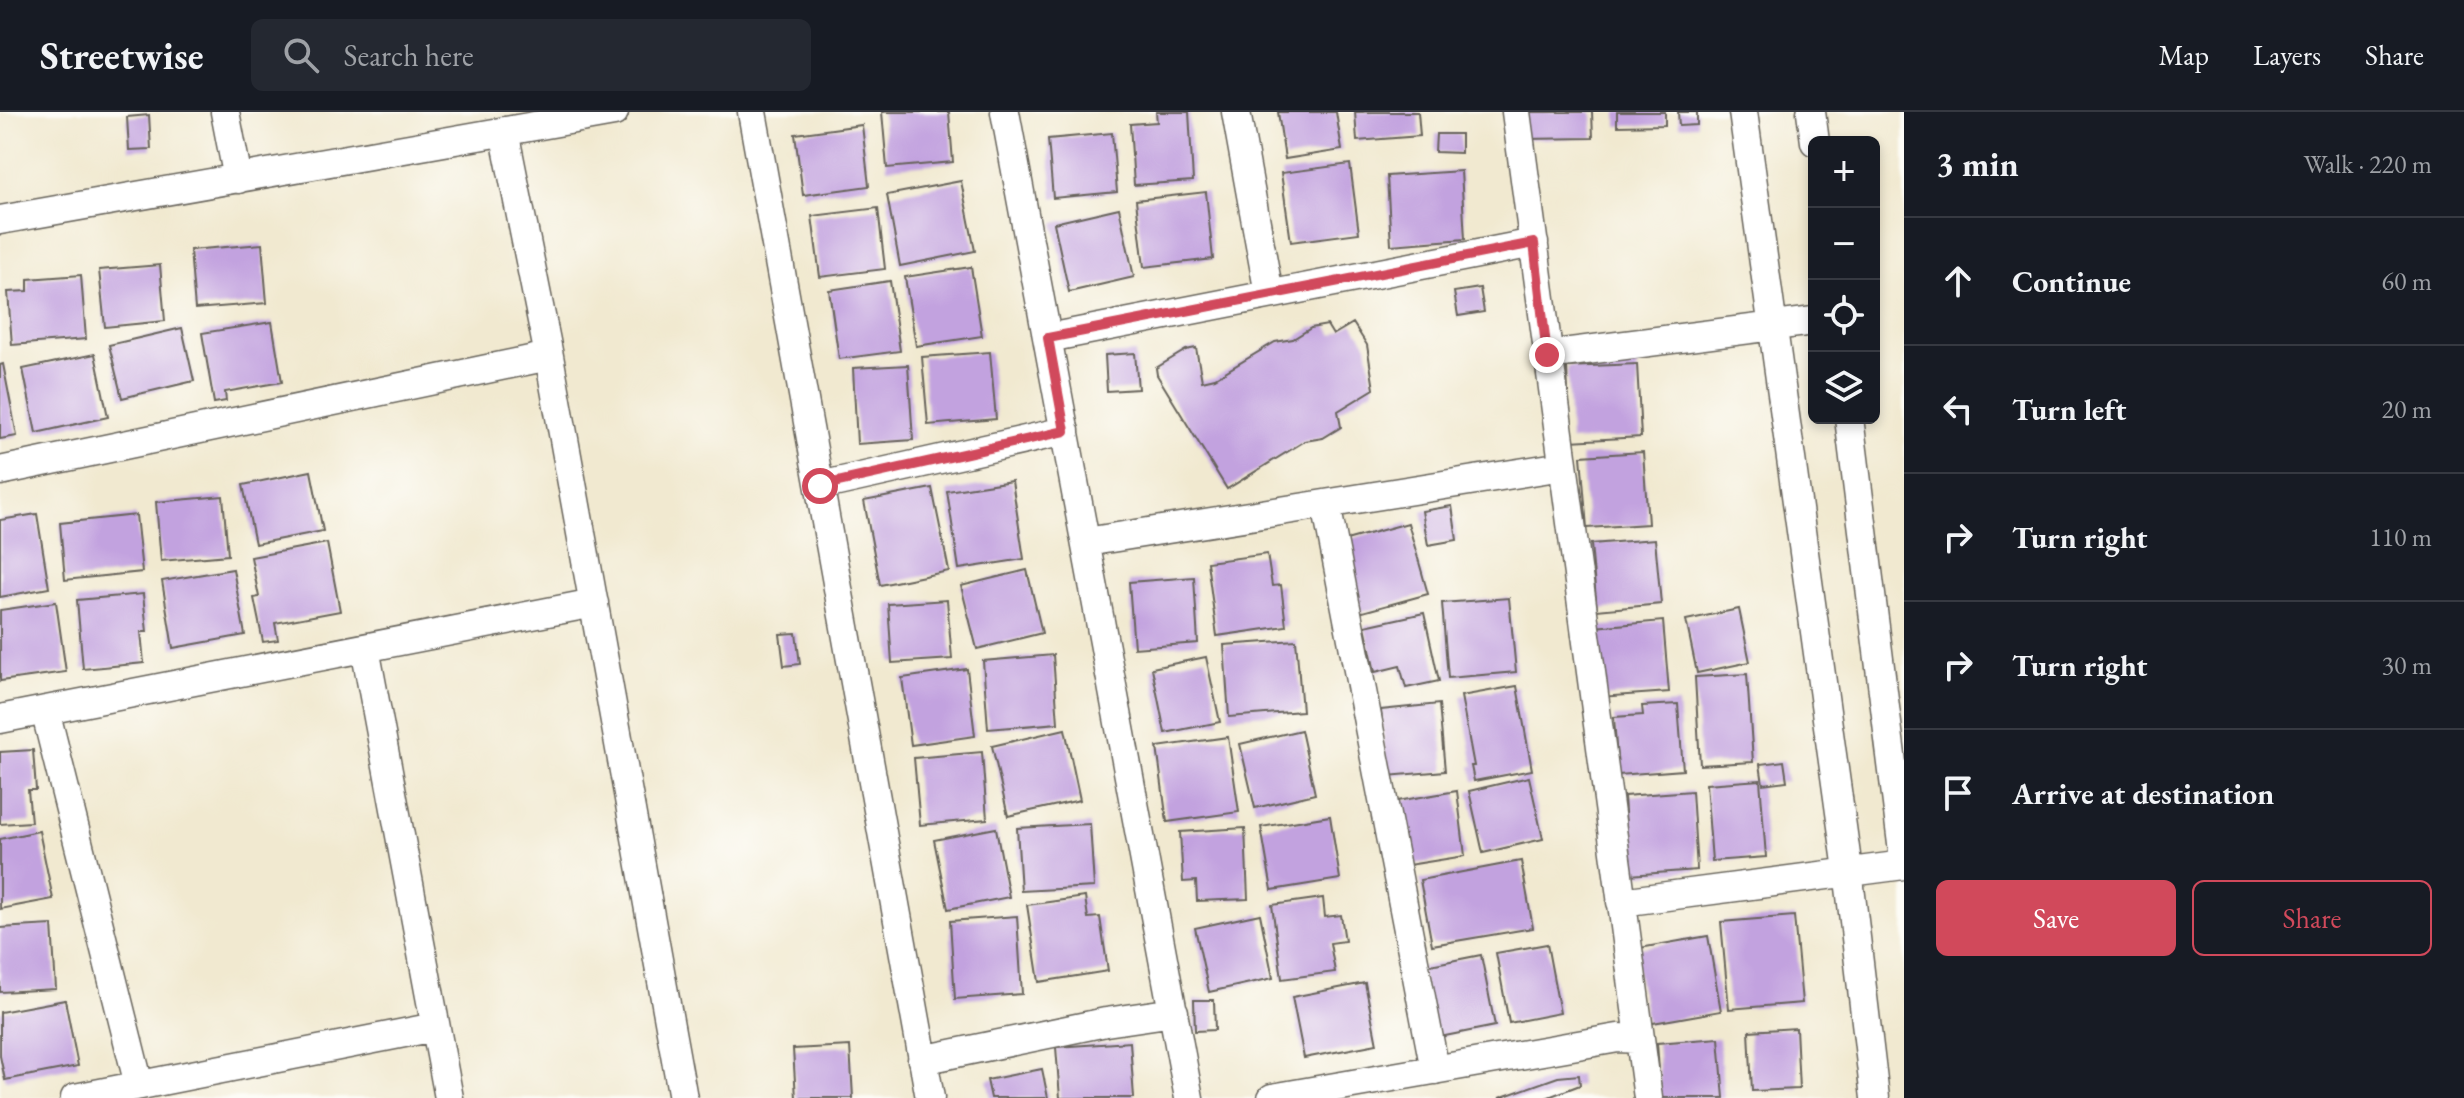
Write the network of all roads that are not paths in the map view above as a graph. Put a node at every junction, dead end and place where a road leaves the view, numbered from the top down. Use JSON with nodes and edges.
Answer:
{"nodes":[{"id":1,"x":225,"y":112,"type":"edge"},
{"id":2,"x":614,"y":112,"type":"edge"},
{"id":3,"x":752,"y":112,"type":"edge"},
{"id":4,"x":1005,"y":112,"type":"edge"},
{"id":5,"x":1236,"y":112,"type":"edge"},
{"id":6,"x":1516,"y":112,"type":"edge"},
{"id":7,"x":1743,"y":112,"type":"edge"},
{"id":8,"x":1811,"y":112,"type":"edge"},
{"id":9,"x":504,"y":131,"type":"junction"},
{"id":10,"x":1814,"y":136,"type":"edge"},
{"id":11,"x":238,"y":179,"type":"junction"},
{"id":12,"x":0,"y":220,"type":"edge"},
{"id":13,"x":1534,"y":243,"type":"junction"},
{"id":14,"x":1269,"y":294,"type":"junction"},
{"id":15,"x":1808,"y":322,"type":"edge"},
{"id":16,"x":1772,"y":326,"type":"junction"},
{"id":17,"x":1048,"y":338,"type":"junction"},
{"id":18,"x":1547,"y":355,"type":"junction"},
{"id":19,"x":549,"y":356,"type":"junction"},
{"id":20,"x":1850,"y":424,"type":"edge"},
{"id":21,"x":1065,"y":431,"type":"junction"},
{"id":22,"x":1563,"y":466,"type":"junction"},
{"id":23,"x":0,"y":471,"type":"edge"},
{"id":24,"x":820,"y":486,"type":"junction"},
{"id":25,"x":1326,"y":504,"type":"junction"},
{"id":26,"x":1086,"y":542,"type":"junction"},
{"id":27,"x":594,"y":603,"type":"junction"},
{"id":28,"x":365,"y":648,"type":"junction"},
{"id":29,"x":45,"y":710,"type":"junction"},
{"id":30,"x":0,"y":719,"type":"edge"},
{"id":31,"x":1904,"y":862,"type":"edge"},
{"id":32,"x":1848,"y":870,"type":"junction"},
{"id":33,"x":1621,"y":902,"type":"junction"},
{"id":34,"x":1174,"y":1012,"type":"junction"},
{"id":35,"x":435,"y":1027,"type":"junction"},
{"id":36,"x":1640,"y":1039,"type":"junction"},
{"id":37,"x":922,"y":1060,"type":"junction"},
{"id":38,"x":1435,"y":1070,"type":"junction"},
{"id":39,"x":139,"y":1085,"type":"junction"},
{"id":40,"x":75,"y":1098,"type":"edge"},
{"id":41,"x":449,"y":1098,"type":"edge"},
{"id":42,"x":683,"y":1098,"type":"edge"},
{"id":43,"x":930,"y":1098,"type":"edge"},
{"id":44,"x":1189,"y":1098,"type":"edge"},
{"id":45,"x":1272,"y":1098,"type":"edge"},
{"id":46,"x":1648,"y":1098,"type":"edge"},
{"id":47,"x":1875,"y":1098,"type":"edge"}],
"edges":[{"from":1,"to":11,"type":"street"},
{"from":2,"to":9,"type":"street"},
{"from":3,"to":24,"type":"street"},
{"from":4,"to":17,"type":"street"},
{"from":5,"to":14,"type":"street"},
{"from":6,"to":13,"type":"street"},
{"from":7,"to":16,"type":"street"},
{"from":8,"to":10,"type":"street"},
{"from":9,"to":11,"type":"street"},
{"from":9,"to":19,"type":"street"},
{"from":11,"to":12,"type":"street"},
{"from":13,"to":14,"type":"street"},
{"from":13,"to":18,"type":"street"},
{"from":14,"to":17,"type":"street"},
{"from":15,"to":16,"type":"street"},
{"from":16,"to":18,"type":"street"},
{"from":16,"to":32,"type":"street"},
{"from":17,"to":21,"type":"street"},
{"from":18,"to":22,"type":"street"},
{"from":19,"to":23,"type":"street"},
{"from":19,"to":27,"type":"street"},
{"from":20,"to":31,"type":"street"},
{"from":21,"to":24,"type":"street"},
{"from":21,"to":26,"type":"street"},
{"from":22,"to":25,"type":"street"},
{"from":22,"to":33,"type":"street"},
{"from":24,"to":37,"type":"street"},
{"from":25,"to":26,"type":"street"},
{"from":25,"to":38,"type":"street"},
{"from":26,"to":34,"type":"street"},
{"from":27,"to":28,"type":"street"},
{"from":27,"to":42,"type":"street"},
{"from":28,"to":29,"type":"street"},
{"from":28,"to":35,"type":"street"},
{"from":29,"to":30,"type":"street"},
{"from":29,"to":39,"type":"street"},
{"from":31,"to":32,"type":"street"},
{"from":32,"to":33,"type":"street"},
{"from":32,"to":47,"type":"street"},
{"from":33,"to":36,"type":"street"},
{"from":34,"to":37,"type":"street"},
{"from":34,"to":44,"type":"street"},
{"from":35,"to":39,"type":"street"},
{"from":35,"to":41,"type":"street"},
{"from":36,"to":38,"type":"street"},
{"from":36,"to":46,"type":"street"},
{"from":37,"to":43,"type":"street"},
{"from":38,"to":45,"type":"street"},
{"from":39,"to":40,"type":"street"}]}
